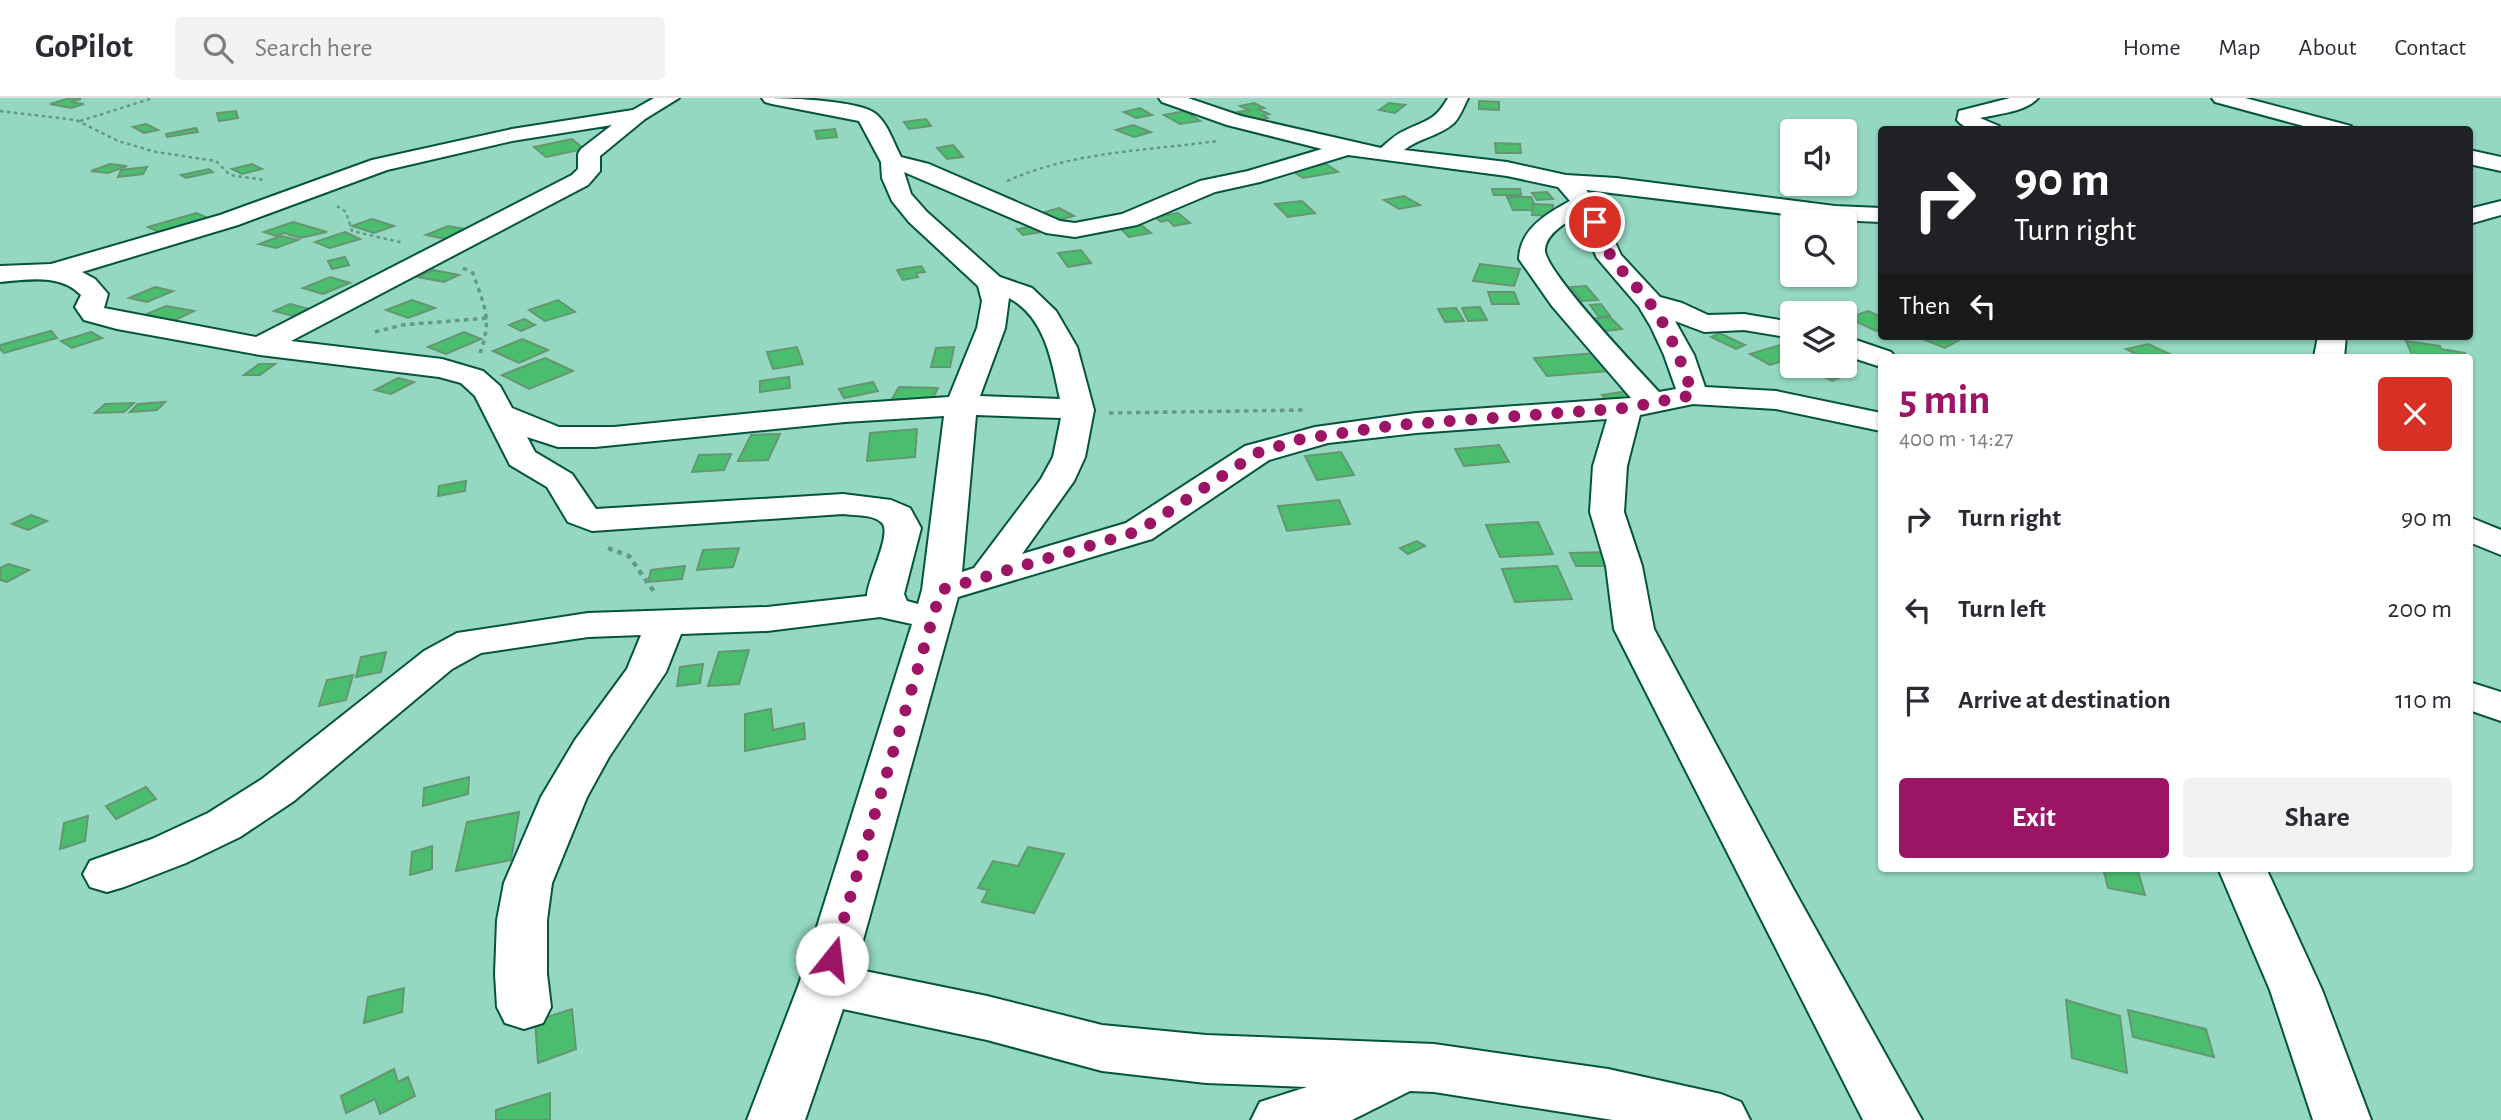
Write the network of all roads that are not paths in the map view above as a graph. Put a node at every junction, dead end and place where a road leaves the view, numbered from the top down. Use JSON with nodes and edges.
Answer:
{"nodes":[{"id":1,"x":669,"y":98,"type":"edge"},
{"id":2,"x":772,"y":98,"type":"edge"},
{"id":3,"x":1169,"y":98,"type":"edge"},
{"id":4,"x":1458,"y":98,"type":"edge"},
{"id":5,"x":2028,"y":98,"type":"edge"},
{"id":6,"x":2229,"y":99,"type":"edge"},
{"id":7,"x":638,"y":115,"type":"junction"},
{"id":8,"x":1982,"y":126,"type":"edge"},
{"id":9,"x":2329,"y":126,"type":"edge"},
{"id":10,"x":1346,"y":149,"type":"junction"},
{"id":11,"x":1385,"y":155,"type":"junction"},
{"id":12,"x":2473,"y":158,"type":"edge"},
{"id":13,"x":892,"y":162,"type":"junction"},
{"id":14,"x":2501,"y":164,"type":"edge"},
{"id":15,"x":1575,"y":192,"type":"junction"},
{"id":16,"x":2500,"y":209,"type":"edge"},
{"id":17,"x":1878,"y":215,"type":"edge"},
{"id":18,"x":2473,"y":215,"type":"edge"},
{"id":19,"x":53,"y":272,"type":"junction"},
{"id":20,"x":0,"y":274,"type":"edge"},
{"id":21,"x":991,"y":283,"type":"junction"},
{"id":22,"x":1650,"y":303,"type":"junction"},
{"id":23,"x":1780,"y":328,"type":"edge"},
{"id":24,"x":260,"y":346,"type":"junction"},
{"id":25,"x":1857,"y":350,"type":"edge"},
{"id":26,"x":1878,"y":357,"type":"edge"},
{"id":27,"x":1693,"y":395,"type":"junction"},
{"id":28,"x":1639,"y":405,"type":"junction"},
{"id":29,"x":961,"y":407,"type":"junction"},
{"id":30,"x":1078,"y":410,"type":"junction"},
{"id":31,"x":499,"y":414,"type":"junction"},
{"id":32,"x":1878,"y":421,"type":"edge"},
{"id":33,"x":2473,"y":530,"type":"edge"},
{"id":34,"x":2501,"y":544,"type":"edge"},
{"id":35,"x":989,"y":573,"type":"junction"},
{"id":36,"x":936,"y":604,"type":"junction"},
{"id":37,"x":887,"y":605,"type":"junction"},
{"id":38,"x":674,"y":622,"type":"junction"},
{"id":39,"x":2473,"y":696,"type":"edge"},
{"id":40,"x":2501,"y":707,"type":"edge"},
{"id":41,"x":2244,"y":872,"type":"edge"},
{"id":42,"x":107,"y":874,"type":"dead end"},
{"id":43,"x":825,"y":984,"type":"junction"},
{"id":44,"x":524,"y":1007,"type":"dead end"},
{"id":45,"x":1404,"y":1066,"type":"junction"},
{"id":46,"x":776,"y":1120,"type":"edge"},
{"id":47,"x":1280,"y":1120,"type":"edge"},
{"id":48,"x":1721,"y":1120,"type":"edge"},
{"id":49,"x":1893,"y":1120,"type":"edge"},
{"id":50,"x":2342,"y":1120,"type":"edge"}],
"edges":[{"from":1,"to":7,"type":"street"},
{"from":2,"to":13,"type":"street"},
{"from":3,"to":10,"type":"street"},
{"from":4,"to":11,"type":"street"},
{"from":5,"to":8,"type":"street"},
{"from":6,"to":9,"type":"street"},
{"from":7,"to":19,"type":"street"},
{"from":7,"to":24,"type":"street"},
{"from":10,"to":11,"type":"street"},
{"from":10,"to":13,"type":"street"},
{"from":11,"to":15,"type":"street"},
{"from":12,"to":14,"type":"street"},
{"from":13,"to":21,"type":"street"},
{"from":15,"to":17,"type":"street"},
{"from":15,"to":22,"type":"street"},
{"from":15,"to":28,"type":"street"},
{"from":16,"to":18,"type":"street"},
{"from":19,"to":20,"type":"street"},
{"from":19,"to":24,"type":"street"},
{"from":21,"to":29,"type":"street"},
{"from":21,"to":30,"type":"street"},
{"from":22,"to":23,"type":"street"},
{"from":22,"to":27,"type":"street"},
{"from":24,"to":31,"type":"street"},
{"from":25,"to":26,"type":"street"},
{"from":27,"to":28,"type":"street"},
{"from":27,"to":32,"type":"street"},
{"from":28,"to":35,"type":"street"},
{"from":28,"to":49,"type":"street"},
{"from":29,"to":30,"type":"street"},
{"from":29,"to":31,"type":"street"},
{"from":29,"to":36,"type":"street"},
{"from":30,"to":35,"type":"street"},
{"from":31,"to":37,"type":"street"},
{"from":33,"to":34,"type":"street"},
{"from":35,"to":36,"type":"street"},
{"from":36,"to":37,"type":"street"},
{"from":36,"to":43,"type":"street"},
{"from":37,"to":38,"type":"street"},
{"from":38,"to":42,"type":"street"},
{"from":38,"to":44,"type":"street"},
{"from":39,"to":40,"type":"street"},
{"from":41,"to":50,"type":"street"},
{"from":43,"to":45,"type":"street"},
{"from":43,"to":46,"type":"street"},
{"from":45,"to":47,"type":"street"},
{"from":45,"to":48,"type":"street"}]}
